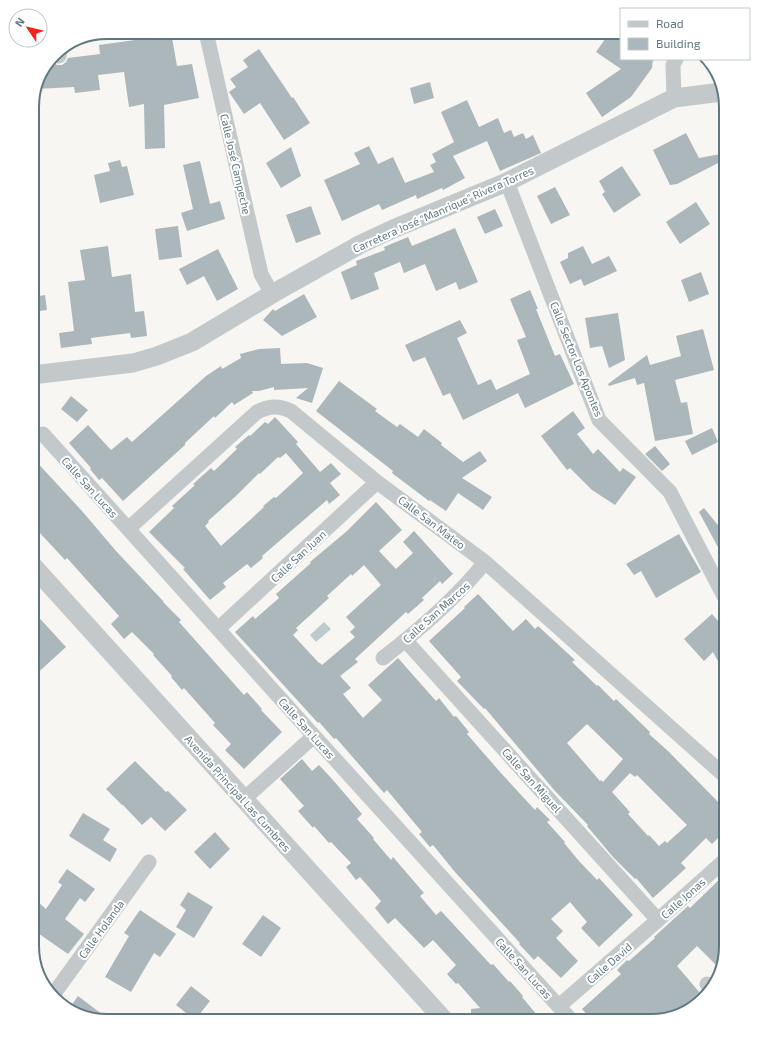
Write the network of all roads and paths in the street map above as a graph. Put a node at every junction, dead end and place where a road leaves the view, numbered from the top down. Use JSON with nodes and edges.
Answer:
{"nodes":[{"id":1,"x":208,"y":39,"type":"edge"},
{"id":2,"x":676,"y":60,"type":"edge"},
{"id":3,"x":717,"y":93,"type":"edge"},
{"id":4,"x":674,"y":98,"type":"junction"},
{"id":5,"x":507,"y":182,"type":"junction"},
{"id":6,"x":272,"y":294,"type":"junction"},
{"id":7,"x":39,"y":374,"type":"edge"},
{"id":8,"x":43,"y":434,"type":"dead end"},
{"id":9,"x":377,"y":482,"type":"junction"},
{"id":10,"x":128,"y":529,"type":"junction"},
{"id":11,"x":485,"y":562,"type":"junction"},
{"id":12,"x":39,"y":573,"type":"edge"},
{"id":13,"x":719,"y":586,"type":"edge"},
{"id":14,"x":218,"y":630,"type":"junction"},
{"id":15,"x":405,"y":640,"type":"junction"},
{"id":16,"x":383,"y":658,"type":"dead end"},
{"id":17,"x":314,"y":736,"type":"junction"},
{"id":18,"x":719,"y":771,"type":"edge"},
{"id":19,"x":244,"y":799,"type":"junction"},
{"id":20,"x":149,"y":862,"type":"dead end"},
{"id":21,"x":719,"y":865,"type":"edge"},
{"id":22,"x":658,"y":920,"type":"junction"},
{"id":23,"x":56,"y":990,"type":"edge"},
{"id":24,"x":559,"y":1006,"type":"junction"},
{"id":25,"x":439,"y":1014,"type":"edge"},
{"id":26,"x":566,"y":1014,"type":"edge"}],
"edges":[{"from":1,"to":6,"type":"street","name":"Calle José Campeche"},
{"from":2,"to":4,"type":"street"},
{"from":3,"to":4,"type":"street","name":"Carretera José \"Manrique\" Rivera Torres"},
{"from":4,"to":5,"type":"street","name":"Carretera José \"Manrique\" Rivera Torres"},
{"from":5,"to":6,"type":"street","name":"Carretera José \"Manrique\" Rivera Torres"},
{"from":5,"to":13,"type":"street","name":"Calle Sector Los Apontes"},
{"from":6,"to":7,"type":"street","name":"Carretera José \"Manrique\" Rivera Torres"},
{"from":8,"to":10,"type":"street","name":"Calle San Lucas"},
{"from":9,"to":10,"type":"street","name":"Calle San Mateo"},
{"from":9,"to":11,"type":"street","name":"Calle San Mateo"},
{"from":9,"to":14,"type":"street","name":"Calle San Juan"},
{"from":10,"to":14,"type":"street","name":"Calle San Lucas"},
{"from":11,"to":15,"type":"street","name":"Calle San Marcos"},
{"from":11,"to":18,"type":"street","name":"Calle San Mateo"},
{"from":12,"to":19,"type":"street","name":"Avenida Principal Las Cumbres"},
{"from":14,"to":17,"type":"street","name":"Calle San Lucas"},
{"from":15,"to":16,"type":"street","name":"Calle San Marcos"},
{"from":15,"to":22,"type":"street","name":"Calle San Miguel"},
{"from":17,"to":19,"type":"street"},
{"from":17,"to":24,"type":"street","name":"Calle San Lucas"},
{"from":19,"to":25,"type":"street","name":"Avenida Principal Las Cumbres"},
{"from":20,"to":23,"type":"street","name":"Calle Holanda"},
{"from":21,"to":22,"type":"street","name":"Calle Jonas"},
{"from":22,"to":24,"type":"street","name":"Calle David"},
{"from":24,"to":26,"type":"street","name":"Calle San Lucas"}]}
